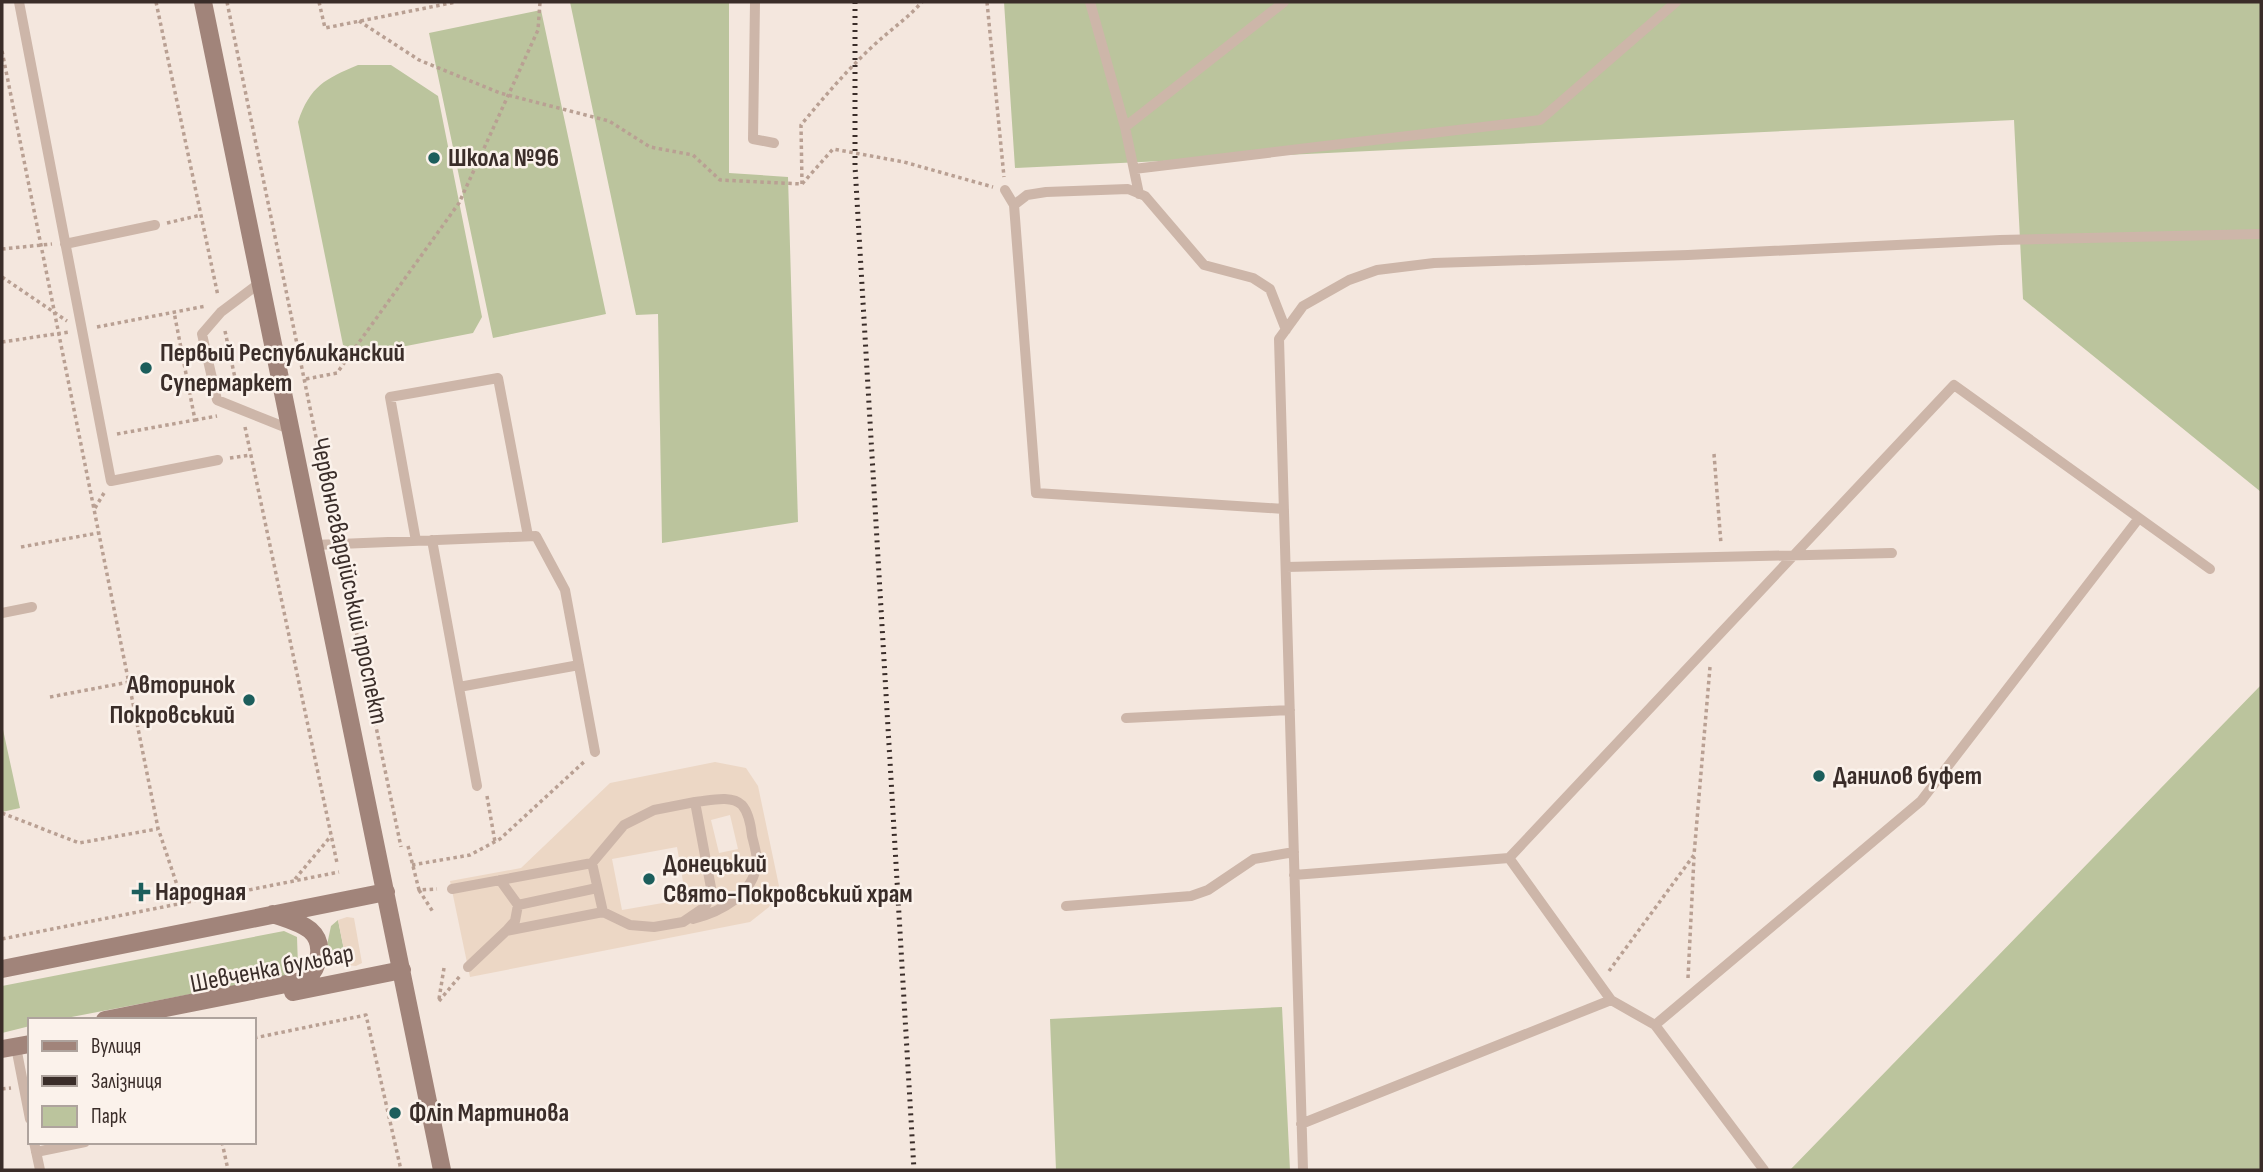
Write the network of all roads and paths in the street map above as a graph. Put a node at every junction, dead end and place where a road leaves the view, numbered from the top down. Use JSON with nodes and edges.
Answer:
{"nodes":[{"id":1,"x":19,"y":2,"type":"edge"},
{"id":2,"x":156,"y":2,"type":"edge"},
{"id":3,"x":203,"y":2,"type":"edge"},
{"id":4,"x":227,"y":2,"type":"edge"},
{"id":5,"x":319,"y":2,"type":"edge"},
{"id":6,"x":456,"y":2,"type":"edge"},
{"id":7,"x":540,"y":2,"type":"edge"},
{"id":8,"x":755,"y":2,"type":"edge"},
{"id":9,"x":922,"y":2,"type":"edge"},
{"id":10,"x":1090,"y":2,"type":"edge"},
{"id":11,"x":1284,"y":2,"type":"edge"},
{"id":12,"x":1676,"y":2,"type":"edge"},
{"id":13,"x":2,"y":51,"type":"edge"},
{"id":14,"x":1125,"y":127,"type":"junction"},
{"id":15,"x":774,"y":143,"type":"dead end"},
{"id":16,"x":1134,"y":169,"type":"junction"},
{"id":17,"x":802,"y":184,"type":"dead end"},
{"id":18,"x":1005,"y":190,"type":"dead end"},
{"id":19,"x":1139,"y":194,"type":"junction"},
{"id":20,"x":1014,"y":205,"type":"junction"},
{"id":21,"x":201,"y":215,"type":"junction"},
{"id":22,"x":155,"y":225,"type":"joint"},
{"id":23,"x":2261,"y":234,"type":"edge"},
{"id":24,"x":40,"y":243,"type":"junction"},
{"id":25,"x":65,"y":244,"type":"junction"},
{"id":26,"x":2,"y":249,"type":"edge"},
{"id":27,"x":2,"y":277,"type":"edge"},
{"id":28,"x":261,"y":282,"type":"junction"},
{"id":29,"x":221,"y":307,"type":"junction"},
{"id":30,"x":174,"y":312,"type":"junction"},
{"id":31,"x":54,"y":313,"type":"junction"},
{"id":32,"x":82,"y":330,"type":"junction"},
{"id":33,"x":1286,"y":330,"type":"junction"},
{"id":34,"x":58,"y":333,"type":"junction"},
{"id":35,"x":2,"y":342,"type":"edge"},
{"id":36,"x":305,"y":379,"type":"junction"},
{"id":37,"x":242,"y":411,"type":"junction"},
{"id":38,"x":292,"y":430,"type":"junction"},
{"id":39,"x":102,"y":437,"type":"junction"},
{"id":40,"x":1714,"y":454,"type":"dead end"},
{"id":41,"x":218,"y":460,"type":"dead end"},
{"id":42,"x":1284,"y":509,"type":"junction"},
{"id":43,"x":2139,"y":519,"type":"junction"},
{"id":44,"x":99,"y":533,"type":"junction"},
{"id":45,"x":528,"y":536,"type":"junction"},
{"id":46,"x":432,"y":540,"type":"junction"},
{"id":47,"x":416,"y":541,"type":"junction"},
{"id":48,"x":338,"y":544,"type":"junction"},
{"id":49,"x":315,"y":545,"type":"junction"},
{"id":50,"x":21,"y":548,"type":"dead end"},
{"id":51,"x":1892,"y":553,"type":"dead end"},
{"id":52,"x":1794,"y":555,"type":"junction"},
{"id":53,"x":1721,"y":557,"type":"junction"},
{"id":54,"x":1286,"y":567,"type":"junction"},
{"id":55,"x":2210,"y":569,"type":"dead end"},
{"id":56,"x":32,"y":607,"type":"dead end"},
{"id":57,"x":2,"y":613,"type":"edge"},
{"id":58,"x":1713,"y":642,"type":"junction"},
{"id":59,"x":579,"y":665,"type":"junction"},
{"id":60,"x":129,"y":682,"type":"junction"},
{"id":61,"x":459,"y":687,"type":"junction"},
{"id":62,"x":50,"y":697,"type":"dead end"},
{"id":63,"x":1290,"y":710,"type":"junction"},
{"id":64,"x":1126,"y":718,"type":"dead end"},
{"id":65,"x":595,"y":752,"type":"joint"},
{"id":66,"x":477,"y":786,"type":"joint"},
{"id":67,"x":695,"y":802,"type":"junction"},
{"id":68,"x":2,"y":813,"type":"edge"},
{"id":69,"x":158,"y":828,"type":"junction"},
{"id":70,"x":331,"y":836,"type":"junction"},
{"id":71,"x":495,"y":842,"type":"junction"},
{"id":72,"x":408,"y":846,"type":"dead end"},
{"id":73,"x":401,"y":847,"type":"dead end"},
{"id":74,"x":1294,"y":852,"type":"junction"},
{"id":75,"x":1694,"y":855,"type":"junction"},
{"id":76,"x":1509,"y":858,"type":"junction"},
{"id":77,"x":337,"y":863,"type":"dead end"},
{"id":78,"x":592,"y":863,"type":"junction"},
{"id":79,"x":412,"y":865,"type":"junction"},
{"id":80,"x":339,"y":872,"type":"dead end"},
{"id":81,"x":1294,"y":875,"type":"junction"},
{"id":82,"x":500,"y":880,"type":"junction"},
{"id":83,"x":293,"y":881,"type":"junction"},
{"id":84,"x":597,"y":888,"type":"junction"},
{"id":85,"x":452,"y":889,"type":"joint"},
{"id":86,"x":419,"y":890,"type":"junction"},
{"id":87,"x":386,"y":892,"type":"junction"},
{"id":88,"x":183,"y":903,"type":"junction"},
{"id":89,"x":518,"y":905,"type":"junction"},
{"id":90,"x":1066,"y":906,"type":"dead end"},
{"id":91,"x":433,"y":912,"type":"dead end"},
{"id":92,"x":603,"y":912,"type":"junction"},
{"id":93,"x":273,"y":914,"type":"junction"},
{"id":94,"x":683,"y":922,"type":"junction"},
{"id":95,"x":506,"y":931,"type":"junction"},
{"id":96,"x":2,"y":939,"type":"edge"},
{"id":97,"x":468,"y":967,"type":"joint"},
{"id":98,"x":444,"y":968,"type":"dead end"},
{"id":99,"x":2,"y":969,"type":"edge"},
{"id":100,"x":402,"y":970,"type":"junction"},
{"id":101,"x":1600,"y":984,"type":"junction"},
{"id":102,"x":1687,"y":998,"type":"junction"},
{"id":103,"x":1611,"y":1000,"type":"junction"},
{"id":104,"x":115,"y":1018,"type":"edge"},
{"id":105,"x":161,"y":1018,"type":"edge"},
{"id":106,"x":1655,"y":1025,"type":"junction"},
{"id":107,"x":256,"y":1038,"type":"edge"},
{"id":108,"x":16,"y":1047,"type":"edge"},
{"id":109,"x":28,"y":1109,"type":"edge"},
{"id":110,"x":1301,"y":1124,"type":"junction"},
{"id":111,"x":65,"y":1144,"type":"edge"},
{"id":112,"x":222,"y":1144,"type":"edge"},
{"id":113,"x":35,"y":1147,"type":"edge"},
{"id":114,"x":40,"y":1170,"type":"edge"},
{"id":115,"x":228,"y":1170,"type":"edge"},
{"id":116,"x":401,"y":1170,"type":"edge"},
{"id":117,"x":442,"y":1170,"type":"edge"},
{"id":118,"x":1303,"y":1170,"type":"edge"},
{"id":119,"x":1764,"y":1170,"type":"edge"}],
"edges":[{"from":1,"to":25,"type":"lane"},
{"from":2,"to":21,"type":"path"},
{"from":3,"to":28,"type":"main road","name":"Червоногвардійський проспект"},
{"from":4,"to":36,"type":"path"},
{"from":5,"to":6,"type":"path"},
{"from":7,"to":36,"type":"path"},
{"from":8,"to":15,"type":"lane"},
{"from":9,"to":17,"type":"path"},
{"from":10,"to":14,"type":"lane"},
{"from":11,"to":14,"type":"lane"},
{"from":12,"to":16,"type":"lane"},
{"from":13,"to":24,"type":"path"},
{"from":14,"to":16,"type":"lane"},
{"from":16,"to":19,"type":"lane"},
{"from":18,"to":20,"type":"lane"},
{"from":19,"to":20,"type":"lane"},
{"from":19,"to":33,"type":"lane"},
{"from":20,"to":42,"type":"lane"},
{"from":21,"to":22,"type":"path"},
{"from":21,"to":29,"type":"path"},
{"from":22,"to":25,"type":"lane"},
{"from":23,"to":33,"type":"lane"},
{"from":24,"to":25,"type":"path"},
{"from":24,"to":26,"type":"path"},
{"from":24,"to":31,"type":"path"},
{"from":25,"to":32,"type":"lane"},
{"from":27,"to":31,"type":"path"},
{"from":28,"to":29,"type":"lane"},
{"from":28,"to":38,"type":"main road","name":"Червоногвардійський проспект"},
{"from":29,"to":30,"type":"path"},
{"from":29,"to":37,"type":"path"},
{"from":29,"to":37,"type":"lane"},
{"from":30,"to":32,"type":"path"},
{"from":30,"to":39,"type":"path"},
{"from":31,"to":32,"type":"path"},
{"from":31,"to":34,"type":"path"},
{"from":32,"to":34,"type":"path"},
{"from":32,"to":39,"type":"lane"},
{"from":33,"to":42,"type":"lane"},
{"from":34,"to":35,"type":"path"},
{"from":34,"to":44,"type":"path"},
{"from":36,"to":48,"type":"path"},
{"from":37,"to":38,"type":"lane"},
{"from":37,"to":70,"type":"path"},
{"from":38,"to":49,"type":"main road","name":"Червоногвардійський проспект"},
{"from":39,"to":41,"type":"lane"},
{"from":40,"to":53,"type":"path"},
{"from":42,"to":54,"type":"lane"},
{"from":43,"to":52,"type":"lane"},
{"from":43,"to":55,"type":"lane"},
{"from":43,"to":102,"type":"lane"},
{"from":44,"to":50,"type":"path"},
{"from":44,"to":60,"type":"path"},
{"from":45,"to":46,"type":"lane"},
{"from":45,"to":47,"type":"lane"},
{"from":45,"to":59,"type":"lane"},
{"from":46,"to":47,"type":"lane"},
{"from":46,"to":61,"type":"lane"},
{"from":47,"to":48,"type":"lane"},
{"from":48,"to":49,"type":"lane"},
{"from":48,"to":73,"type":"path"},
{"from":49,"to":87,"type":"main road","name":"Червоногвардійський проспект"},
{"from":51,"to":52,"type":"lane"},
{"from":52,"to":53,"type":"lane"},
{"from":52,"to":58,"type":"lane"},
{"from":53,"to":54,"type":"lane"},
{"from":54,"to":63,"type":"lane"},
{"from":56,"to":57,"type":"lane"},
{"from":58,"to":75,"type":"path"},
{"from":58,"to":76,"type":"lane"},
{"from":59,"to":61,"type":"lane"},
{"from":59,"to":65,"type":"lane"},
{"from":60,"to":62,"type":"path"},
{"from":60,"to":69,"type":"path"},
{"from":61,"to":66,"type":"lane"},
{"from":63,"to":64,"type":"lane"},
{"from":63,"to":74,"type":"lane"},
{"from":65,"to":71,"type":"path"},
{"from":66,"to":71,"type":"path"},
{"from":67,"to":78,"type":"lane"},
{"from":67,"to":94,"type":"lane"},
{"from":67,"to":94,"type":"lane"},
{"from":68,"to":69,"type":"path"},
{"from":69,"to":88,"type":"path"},
{"from":70,"to":77,"type":"path"},
{"from":70,"to":83,"type":"path"},
{"from":71,"to":79,"type":"path"},
{"from":72,"to":79,"type":"path"},
{"from":74,"to":81,"type":"lane"},
{"from":74,"to":90,"type":"lane"},
{"from":75,"to":101,"type":"path"},
{"from":75,"to":102,"type":"path"},
{"from":76,"to":81,"type":"lane"},
{"from":76,"to":101,"type":"lane"},
{"from":78,"to":82,"type":"lane"},
{"from":78,"to":84,"type":"lane"},
{"from":79,"to":86,"type":"path"},
{"from":80,"to":83,"type":"path"},
{"from":81,"to":110,"type":"lane"},
{"from":82,"to":85,"type":"lane"},
{"from":82,"to":89,"type":"lane"},
{"from":83,"to":88,"type":"path"},
{"from":84,"to":89,"type":"lane"},
{"from":84,"to":92,"type":"lane"},
{"from":85,"to":86,"type":"path"},
{"from":86,"to":91,"type":"path"},
{"from":87,"to":93,"type":"main road","name":"Шевченка бульвар"},
{"from":87,"to":100,"type":"main road","name":"Червоногвардійський проспект"},
{"from":88,"to":96,"type":"path"},
{"from":89,"to":95,"type":"lane"},
{"from":92,"to":94,"type":"lane"},
{"from":92,"to":95,"type":"lane"},
{"from":93,"to":99,"type":"main road","name":"Шевченка бульвар"},
{"from":93,"to":104,"type":"main road"},
{"from":95,"to":97,"type":"lane"},
{"from":97,"to":98,"type":"path"},
{"from":100,"to":105,"type":"main road","name":"Шевченка бульвар"},
{"from":100,"to":117,"type":"main road","name":"Червоногвардійський проспект"},
{"from":101,"to":103,"type":"lane"},
{"from":102,"to":106,"type":"lane"},
{"from":103,"to":106,"type":"lane"},
{"from":103,"to":110,"type":"lane"},
{"from":106,"to":119,"type":"lane"},
{"from":107,"to":116,"type":"path"},
{"from":108,"to":109,"type":"lane"},
{"from":110,"to":118,"type":"lane"},
{"from":111,"to":113,"type":"lane"},
{"from":112,"to":115,"type":"path"},
{"from":113,"to":114,"type":"lane"}]}
